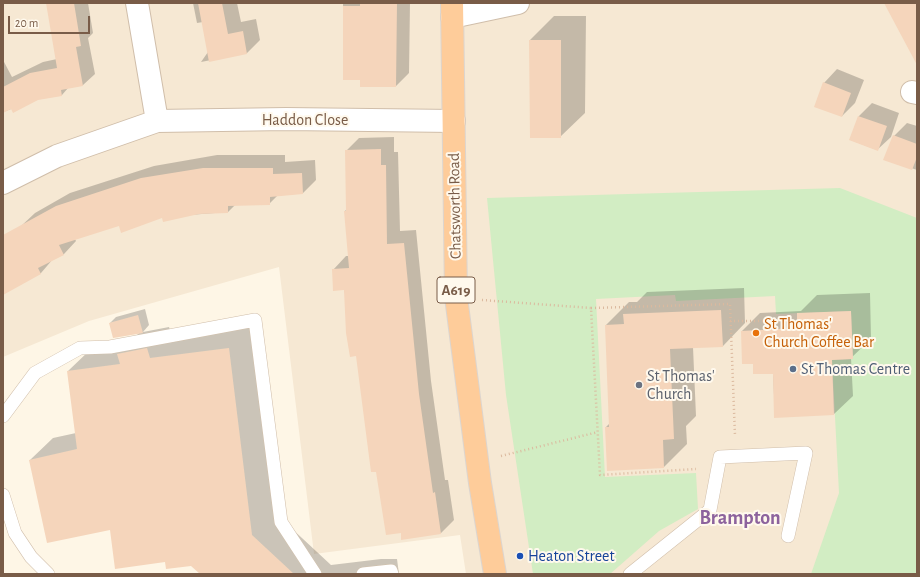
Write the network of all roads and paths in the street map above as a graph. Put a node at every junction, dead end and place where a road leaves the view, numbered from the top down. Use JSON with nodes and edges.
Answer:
{"nodes":[{"id":1,"x":137,"y":3,"type":"edge"},
{"id":2,"x":518,"y":3,"type":"edge"},
{"id":3,"x":452,"y":10,"type":"edge"},
{"id":4,"x":157,"y":121,"type":"junction"},
{"id":5,"x":454,"y":121,"type":"junction"},
{"id":6,"x":3,"y":183,"type":"edge"},
{"id":7,"x":456,"y":298,"type":"junction"},
{"id":8,"x":591,"y":308,"type":"junction"},
{"id":9,"x":797,"y":321,"type":"dead end"},
{"id":10,"x":730,"y":322,"type":"junction"},
{"id":11,"x":3,"y":416,"type":"edge"},
{"id":12,"x":598,"y":432,"type":"junction"},
{"id":13,"x":736,"y":456,"type":"junction"},
{"id":14,"x":477,"y":462,"type":"junction"},
{"id":15,"x":718,"y":468,"type":"junction"},
{"id":16,"x":3,"y":495,"type":"edge"},
{"id":17,"x":788,"y":536,"type":"dead end"},
{"id":18,"x":48,"y":574,"type":"edge"},
{"id":19,"x":315,"y":574,"type":"edge"},
{"id":20,"x":363,"y":574,"type":"edge"},
{"id":21,"x":392,"y":574,"type":"edge"},
{"id":22,"x":495,"y":574,"type":"edge"},
{"id":23,"x":630,"y":574,"type":"edge"}],
"edges":[{"from":1,"to":4,"type":"street"},
{"from":2,"to":3,"type":"street"},
{"from":3,"to":5,"type":"highway","name":"Chatsworth Road","number":"A619"},
{"from":4,"to":5,"type":"street","name":"Haddon Close"},
{"from":4,"to":6,"type":"street","name":"Haddon Close"},
{"from":5,"to":7,"type":"highway","name":"Chatsworth Road","number":"A619"},
{"from":7,"to":8,"type":"path"},
{"from":7,"to":14,"type":"highway","name":"Chatsworth Road","number":"A619"},
{"from":8,"to":10,"type":"path"},
{"from":8,"to":12,"type":"path"},
{"from":9,"to":10,"type":"path"},
{"from":10,"to":13,"type":"path"},
{"from":11,"to":19,"type":"lane"},
{"from":12,"to":14,"type":"path"},
{"from":12,"to":15,"type":"path"},
{"from":13,"to":15,"type":"lane"},
{"from":13,"to":17,"type":"lane"},
{"from":14,"to":22,"type":"highway","name":"Chatsworth Road","number":"A619"},
{"from":15,"to":23,"type":"lane"},
{"from":16,"to":18,"type":"lane"},
{"from":20,"to":21,"type":"lane"}]}
